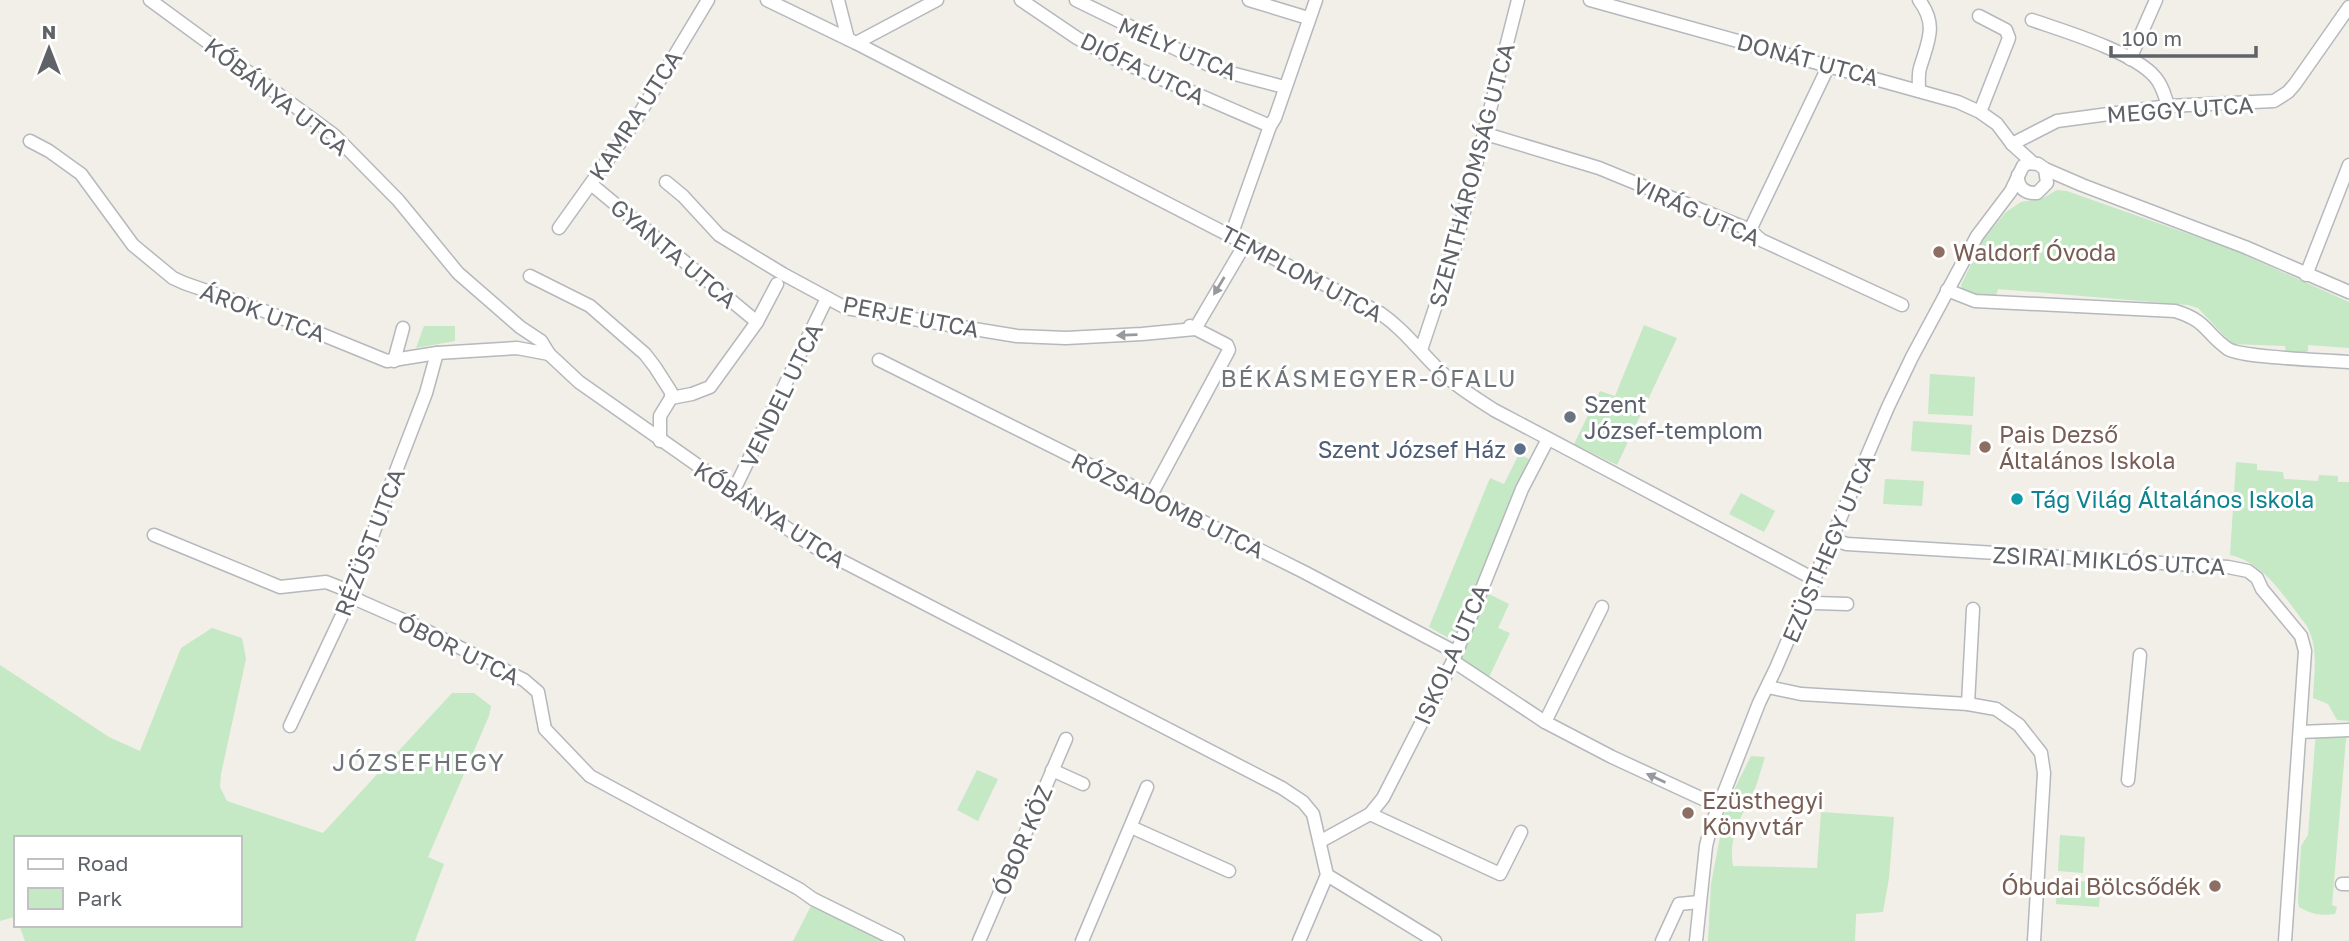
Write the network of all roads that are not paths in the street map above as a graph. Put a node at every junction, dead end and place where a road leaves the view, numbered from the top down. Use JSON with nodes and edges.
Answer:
{"nodes":[{"id":1,"x":150,"y":0,"type":"edge"},
{"id":2,"x":708,"y":0,"type":"edge"},
{"id":3,"x":767,"y":0,"type":"edge"},
{"id":4,"x":838,"y":0,"type":"edge"},
{"id":5,"x":937,"y":0,"type":"edge"},
{"id":6,"x":1021,"y":0,"type":"edge"},
{"id":7,"x":1076,"y":0,"type":"edge"},
{"id":8,"x":1249,"y":0,"type":"edge"},
{"id":9,"x":1316,"y":0,"type":"edge"},
{"id":10,"x":1518,"y":0,"type":"edge"},
{"id":11,"x":1590,"y":0,"type":"edge"},
{"id":12,"x":1919,"y":0,"type":"edge"},
{"id":13,"x":2156,"y":0,"type":"edge"},
{"id":14,"x":2349,"y":7,"type":"edge"},
{"id":15,"x":1979,"y":16,"type":"dead end"},
{"id":16,"x":1308,"y":18,"type":"junction"},
{"id":17,"x":2032,"y":20,"type":"dead end"},
{"id":18,"x":852,"y":41,"type":"junction"},
{"id":19,"x":2130,"y":59,"type":"junction"},
{"id":20,"x":1829,"y":65,"type":"junction"},
{"id":21,"x":1284,"y":87,"type":"junction"},
{"id":22,"x":1919,"y":90,"type":"junction"},
{"id":23,"x":2168,"y":107,"type":"junction"},
{"id":24,"x":1980,"y":113,"type":"junction"},
{"id":25,"x":1270,"y":126,"type":"junction"},
{"id":26,"x":1486,"y":134,"type":"junction"},
{"id":27,"x":30,"y":141,"type":"dead end"},
{"id":28,"x":2012,"y":144,"type":"junction"},
{"id":29,"x":2033,"y":163,"type":"junction"},
{"id":30,"x":2349,"y":165,"type":"edge"},
{"id":31,"x":2045,"y":169,"type":"junction"},
{"id":32,"x":2019,"y":172,"type":"junction"},
{"id":33,"x":666,"y":182,"type":"dead end"},
{"id":34,"x":591,"y":184,"type":"junction"},
{"id":35,"x":2082,"y":185,"type":"junction"},
{"id":36,"x":2045,"y":187,"type":"junction"},
{"id":37,"x":2027,"y":192,"type":"junction"},
{"id":38,"x":1997,"y":209,"type":"junction"},
{"id":39,"x":559,"y":229,"type":"dead end"},
{"id":40,"x":1750,"y":230,"type":"junction"},
{"id":41,"x":1231,"y":236,"type":"junction"},
{"id":42,"x":1245,"y":244,"type":"junction"},
{"id":43,"x":2306,"y":275,"type":"junction"},
{"id":44,"x":530,"y":276,"type":"dead end"},
{"id":45,"x":777,"y":284,"type":"dead end"},
{"id":46,"x":1947,"y":290,"type":"junction"},
{"id":47,"x":2349,"y":292,"type":"edge"},
{"id":48,"x":827,"y":298,"type":"junction"},
{"id":49,"x":1902,"y":305,"type":"dead end"},
{"id":50,"x":757,"y":322,"type":"junction"},
{"id":51,"x":1193,"y":327,"type":"junction"},
{"id":52,"x":403,"y":328,"type":"dead end"},
{"id":53,"x":1421,"y":350,"type":"junction"},
{"id":54,"x":438,"y":353,"type":"junction"},
{"id":55,"x":549,"y":354,"type":"junction"},
{"id":56,"x":880,"y":360,"type":"dead end"},
{"id":57,"x":394,"y":361,"type":"junction"},
{"id":58,"x":2349,"y":362,"type":"edge"},
{"id":59,"x":671,"y":398,"type":"junction"},
{"id":60,"x":1548,"y":439,"type":"junction"},
{"id":61,"x":660,"y":441,"type":"junction"},
{"id":62,"x":733,"y":492,"type":"junction"},
{"id":63,"x":1150,"y":497,"type":"junction"},
{"id":64,"x":154,"y":535,"type":"dead end"},
{"id":65,"x":1832,"y":539,"type":"junction"},
{"id":66,"x":1814,"y":579,"type":"junction"},
{"id":67,"x":352,"y":594,"type":"junction"},
{"id":68,"x":1805,"y":600,"type":"junction"},
{"id":69,"x":1847,"y":604,"type":"dead end"},
{"id":70,"x":1602,"y":607,"type":"dead end"},
{"id":71,"x":1973,"y":609,"type":"dead end"},
{"id":72,"x":2140,"y":655,"type":"dead end"},
{"id":73,"x":1454,"y":657,"type":"junction"},
{"id":74,"x":1768,"y":687,"type":"junction"},
{"id":75,"x":1968,"y":704,"type":"junction"},
{"id":76,"x":1545,"y":722,"type":"junction"},
{"id":77,"x":290,"y":726,"type":"dead end"},
{"id":78,"x":2349,"y":730,"type":"edge"},
{"id":79,"x":2300,"y":732,"type":"junction"},
{"id":80,"x":1066,"y":739,"type":"dead end"},
{"id":81,"x":1052,"y":770,"type":"junction"},
{"id":82,"x":2128,"y":780,"type":"dead end"},
{"id":83,"x":1083,"y":784,"type":"dead end"},
{"id":84,"x":1147,"y":787,"type":"dead end"},
{"id":85,"x":1718,"y":806,"type":"junction"},
{"id":86,"x":1370,"y":814,"type":"junction"},
{"id":87,"x":1131,"y":827,"type":"junction"},
{"id":88,"x":1521,"y":832,"type":"dead end"},
{"id":89,"x":1321,"y":841,"type":"junction"},
{"id":90,"x":1229,"y":871,"type":"dead end"},
{"id":91,"x":1327,"y":875,"type":"junction"},
{"id":92,"x":1699,"y":902,"type":"junction"},
{"id":93,"x":898,"y":941,"type":"edge"},
{"id":94,"x":979,"y":941,"type":"edge"},
{"id":95,"x":1082,"y":941,"type":"edge"},
{"id":96,"x":1299,"y":941,"type":"edge"},
{"id":97,"x":1434,"y":941,"type":"edge"},
{"id":98,"x":1662,"y":941,"type":"edge"},
{"id":99,"x":1696,"y":941,"type":"edge"},
{"id":100,"x":2034,"y":941,"type":"edge"},
{"id":101,"x":2285,"y":941,"type":"edge"}],
"edges":[{"from":1,"to":55,"type":"street","name":"KŐBÁNYA UTCA"},
{"from":2,"to":34,"type":"street","name":"KAMRA UTCA"},
{"from":3,"to":18,"type":"street","name":"TEMPLOM UTCA"},
{"from":4,"to":18,"type":"street"},
{"from":5,"to":18,"type":"street"},
{"from":6,"to":25,"type":"street","name":"DIÓFA UTCA"},
{"from":7,"to":21,"type":"street","name":"MÉLY UTCA"},
{"from":8,"to":16,"type":"street"},
{"from":9,"to":16,"type":"street"},
{"from":10,"to":26,"type":"street","name":"SZENTHÁROMSÁG UTCA"},
{"from":11,"to":20,"type":"street","name":"DONÁT UTCA"},
{"from":12,"to":22,"type":"street"},
{"from":13,"to":19,"type":"street"},
{"from":14,"to":23,"type":"street","name":"MEGGY UTCA"},
{"from":15,"to":24,"type":"street"},
{"from":16,"to":21,"type":"street"},
{"from":17,"to":19,"type":"street"},
{"from":18,"to":41,"type":"street","name":"TEMPLOM UTCA"},
{"from":19,"to":23,"type":"street"},
{"from":20,"to":22,"type":"street","name":"DONÁT UTCA"},
{"from":20,"to":40,"type":"street"},
{"from":21,"to":25,"type":"street"},
{"from":22,"to":24,"type":"street","name":"DONÁT UTCA"},
{"from":23,"to":28,"type":"street","name":"MEGGY UTCA"},
{"from":24,"to":28,"type":"street","name":"DONÁT UTCA"},
{"from":25,"to":41,"type":"street"},
{"from":26,"to":40,"type":"street","name":"VIRÁG UTCA"},
{"from":26,"to":53,"type":"street","name":"SZENTHÁROMSÁG UTCA"},
{"from":27,"to":57,"type":"street","name":"ÁROK UTCA"},
{"from":28,"to":29,"type":"street","name":"DONÁT UTCA"},
{"from":28,"to":32,"type":"street","name":"DONÁT UTCA"},
{"from":29,"to":31,"type":"street"},
{"from":29,"to":32,"type":"street"},
{"from":30,"to":43,"type":"street"},
{"from":31,"to":35,"type":"street"},
{"from":31,"to":36,"type":"street"},
{"from":32,"to":37,"type":"street"},
{"from":32,"to":38,"type":"street","name":"EZÜSTHEGY UTCA"},
{"from":33,"to":48,"type":"street","name":"PERJE UTCA"},
{"from":34,"to":39,"type":"street","name":"KAMRA UTCA"},
{"from":34,"to":50,"type":"street","name":"GYANTA UTCA"},
{"from":35,"to":36,"type":"street"},
{"from":35,"to":43,"type":"street"},
{"from":36,"to":37,"type":"street"},
{"from":37,"to":38,"type":"street","name":"EZÜSTHEGY UTCA"},
{"from":38,"to":46,"type":"street","name":"EZÜSTHEGY UTCA"},
{"from":40,"to":49,"type":"street","name":"VIRÁG UTCA"},
{"from":41,"to":42,"type":"street","name":"TEMPLOM UTCA"},
{"from":42,"to":51,"type":"street","one_way":true},
{"from":42,"to":53,"type":"street","name":"TEMPLOM UTCA"},
{"from":43,"to":47,"type":"street"},
{"from":44,"to":59,"type":"street"},
{"from":45,"to":50,"type":"street"},
{"from":46,"to":58,"type":"street"},
{"from":46,"to":65,"type":"street","name":"EZÜSTHEGY UTCA"},
{"from":51,"to":48,"type":"street","name":"PERJE UTCA","one_way":true},
{"from":48,"to":62,"type":"street","name":"VENDEL UTCA"},
{"from":50,"to":59,"type":"street"},
{"from":51,"to":63,"type":"street"},
{"from":52,"to":57,"type":"street"},
{"from":53,"to":60,"type":"street","name":"TEMPLOM UTCA"},
{"from":54,"to":55,"type":"street","name":"ÁROK UTCA"},
{"from":54,"to":57,"type":"street","name":"ÁROK UTCA"},
{"from":54,"to":67,"type":"street","name":"RÉZÜST UTCA"},
{"from":55,"to":61,"type":"street","name":"KŐBÁNYA UTCA"},
{"from":56,"to":63,"type":"street","name":"RÓZSADOMB UTCA"},
{"from":59,"to":61,"type":"street"},
{"from":60,"to":66,"type":"street","name":"TEMPLOM UTCA"},
{"from":60,"to":73,"type":"street","name":"ISKOLA UTCA"},
{"from":61,"to":62,"type":"street","name":"KŐBÁNYA UTCA"},
{"from":62,"to":89,"type":"street","name":"KŐBÁNYA UTCA"},
{"from":63,"to":73,"type":"street","name":"RÓZSADOMB UTCA"},
{"from":64,"to":67,"type":"street","name":"ÓBOR UTCA"},
{"from":65,"to":66,"type":"street","name":"EZÜSTHEGY UTCA"},
{"from":65,"to":79,"type":"street","name":"ZSIRAI MIKLÓS UTCA"},
{"from":66,"to":68,"type":"street","name":"EZÜSTHEGY UTCA"},
{"from":67,"to":77,"type":"street","name":"RÉZÜST UTCA"},
{"from":67,"to":93,"type":"street","name":"ÓBOR UTCA"},
{"from":68,"to":69,"type":"street"},
{"from":68,"to":74,"type":"street","name":"EZÜSTHEGY UTCA"},
{"from":70,"to":76,"type":"street"},
{"from":71,"to":75,"type":"street"},
{"from":72,"to":82,"type":"street"},
{"from":73,"to":76,"type":"street","name":"RÓZSADOMB UTCA"},
{"from":73,"to":86,"type":"street","name":"ISKOLA UTCA"},
{"from":74,"to":75,"type":"street"},
{"from":74,"to":85,"type":"street","name":"EZÜSTHEGY UTCA"},
{"from":75,"to":100,"type":"street"},
{"from":85,"to":76,"type":"street","name":"RÓZSADOMB UTCA","one_way":true},
{"from":78,"to":79,"type":"street"},
{"from":79,"to":101,"type":"street","name":"ZSIRAI MIKLÓS UTCA"},
{"from":80,"to":81,"type":"street","name":"ÓBOR KÖZ"},
{"from":81,"to":83,"type":"street"},
{"from":81,"to":94,"type":"street","name":"ÓBOR KÖZ"},
{"from":84,"to":87,"type":"street"},
{"from":85,"to":92,"type":"street","name":"EZÜSTHEGY UTCA"},
{"from":86,"to":88,"type":"street"},
{"from":86,"to":89,"type":"street","name":"ISKOLA UTCA"},
{"from":87,"to":90,"type":"street"},
{"from":87,"to":95,"type":"street"},
{"from":89,"to":91,"type":"street","name":"KŐBÁNYA UTCA"},
{"from":91,"to":96,"type":"street"},
{"from":91,"to":97,"type":"street"},
{"from":92,"to":98,"type":"street"},
{"from":92,"to":99,"type":"street","name":"EZÜSTHEGY UTCA"}]}
